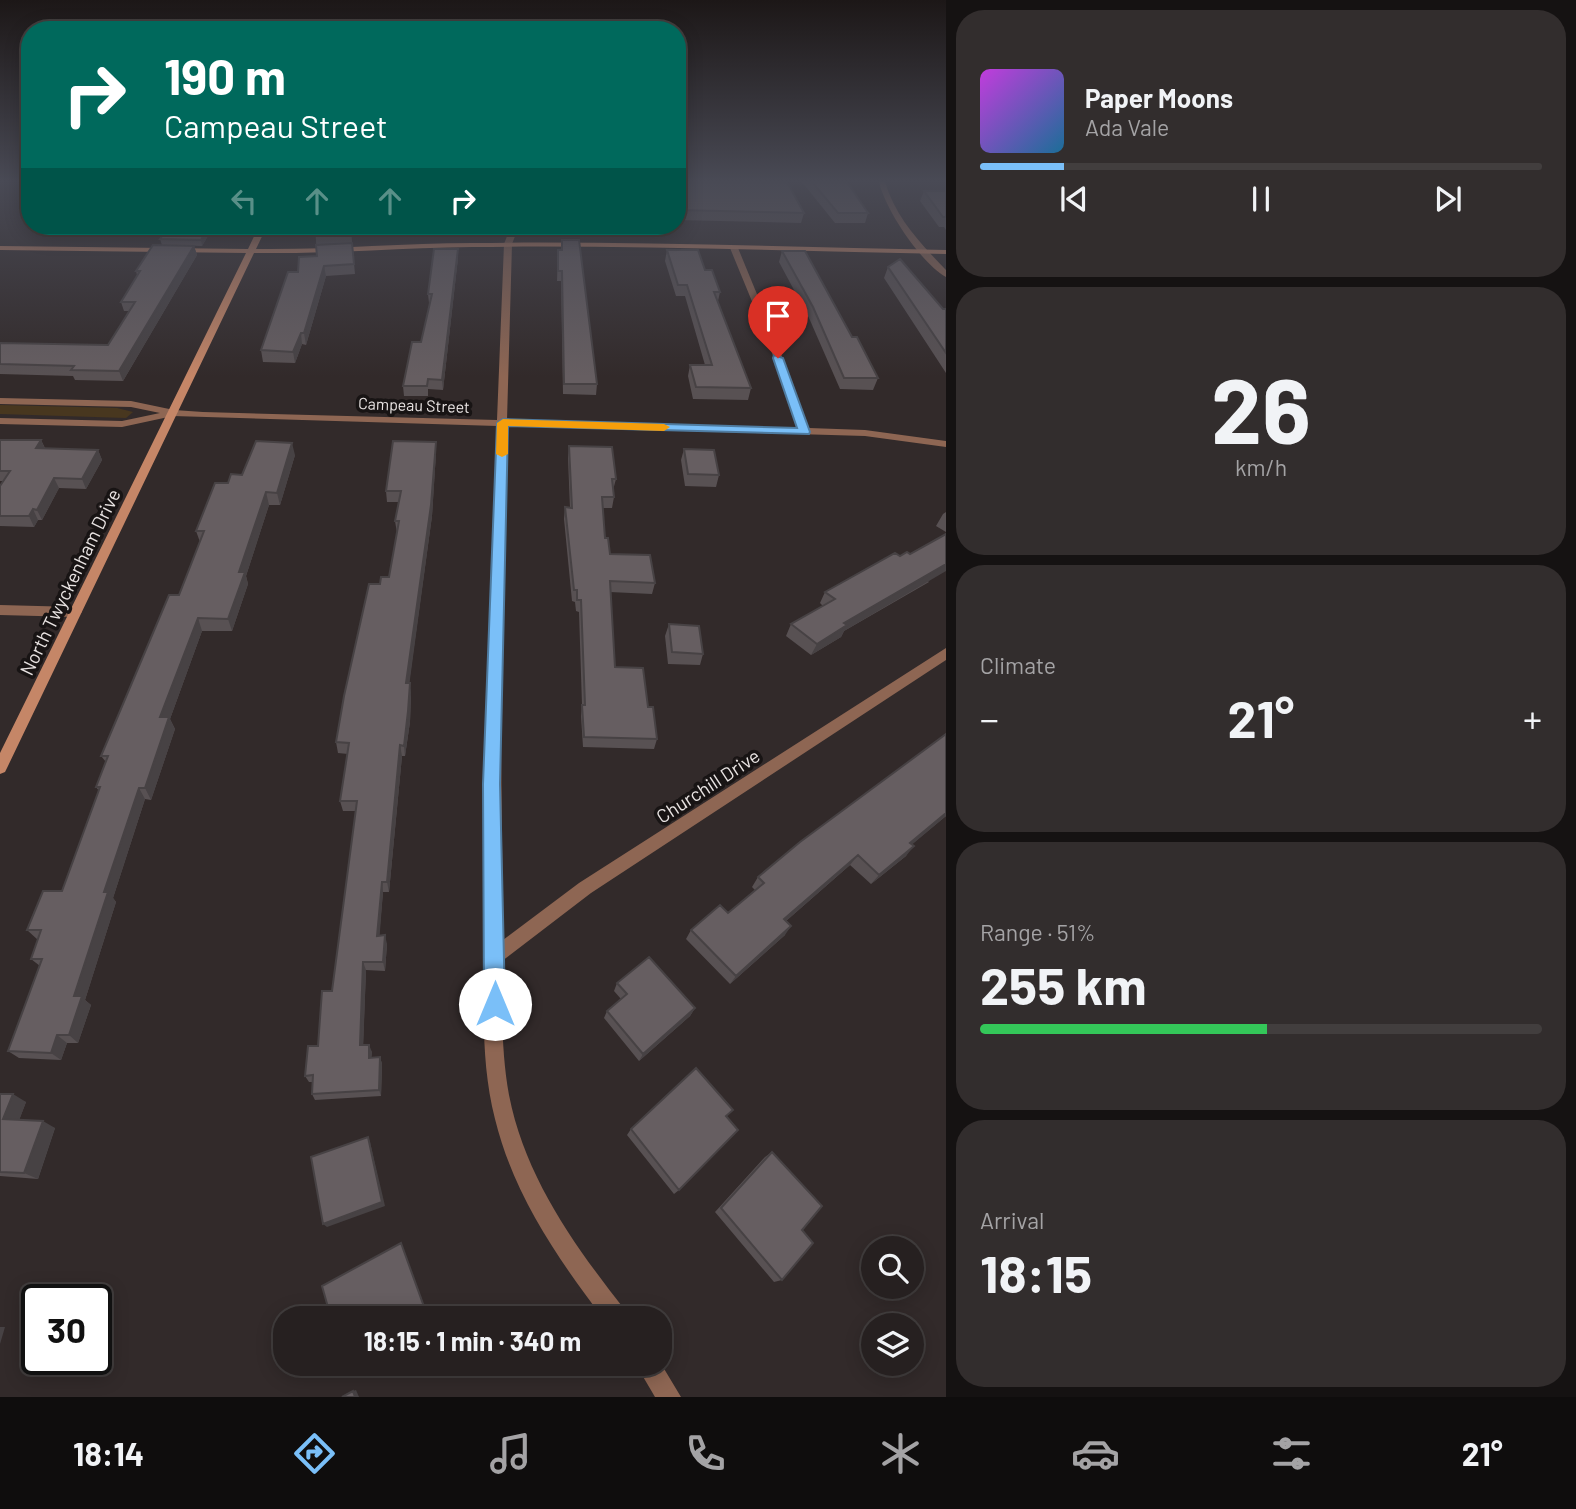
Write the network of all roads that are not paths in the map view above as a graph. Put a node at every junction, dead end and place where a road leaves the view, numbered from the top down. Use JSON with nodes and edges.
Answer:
{"nodes":[{"id":1,"x":252,"y":247,"type":"edge"},
{"id":2,"x":438,"y":247,"type":"edge"},
{"id":3,"x":508,"y":247,"type":"edge"},
{"id":4,"x":688,"y":247,"type":"edge"},
{"id":5,"x":922,"y":247,"type":"edge"},
{"id":6,"x":0,"y":248,"type":"edge"},
{"id":7,"x":734,"y":248,"type":"junction"},
{"id":8,"x":925,"y":251,"type":"junction"},
{"id":9,"x":250,"y":252,"type":"junction"},
{"id":10,"x":946,"y":252,"type":"edge"},
{"id":11,"x":946,"y":275,"type":"edge"},
{"id":12,"x":0,"y":401,"type":"edge"},
{"id":13,"x":174,"y":413,"type":"junction"},
{"id":14,"x":0,"y":421,"type":"edge"},
{"id":15,"x":503,"y":423,"type":"junction"},
{"id":16,"x":804,"y":432,"type":"junction"},
{"id":17,"x":946,"y":444,"type":"edge"},
{"id":18,"x":0,"y":610,"type":"edge"},
{"id":19,"x":76,"y":612,"type":"junction"},
{"id":20,"x":946,"y":653,"type":"edge"},
{"id":21,"x":6,"y":742,"type":"edge"},
{"id":22,"x":0,"y":768,"type":"edge"},
{"id":23,"x":495,"y":956,"type":"junction"},
{"id":24,"x":607,"y":1306,"type":"edge"},
{"id":25,"x":655,"y":1376,"type":"edge"},
{"id":26,"x":669,"y":1397,"type":"edge"}],
"edges":[{"from":1,"to":9,"type":"street","name":"North Twyckenham Drive"},
{"from":2,"to":9,"type":"street"},
{"from":3,"to":15,"type":"street"},
{"from":4,"to":7,"type":"street"},
{"from":5,"to":8,"type":"street"},
{"from":6,"to":9,"type":"street"},
{"from":7,"to":8,"type":"street"},
{"from":7,"to":16,"type":"street"},
{"from":8,"to":10,"type":"street"},
{"from":8,"to":11,"type":"street"},
{"from":9,"to":13,"type":"street","name":"North Twyckenham Drive"},
{"from":12,"to":13,"type":"street","name":"Campeau Street"},
{"from":13,"to":14,"type":"street","name":"Campeau Street"},
{"from":13,"to":15,"type":"street","name":"Campeau Street"},
{"from":13,"to":19,"type":"street","name":"North Twyckenham Drive"},
{"from":15,"to":16,"type":"street","name":"Campeau Street"},
{"from":15,"to":23,"type":"street"},
{"from":16,"to":17,"type":"street","name":"Campeau Street"},
{"from":18,"to":19,"type":"street"},
{"from":19,"to":21,"type":"street","name":"North Twyckenham Drive"},
{"from":20,"to":23,"type":"street","name":"Churchill Drive"},
{"from":21,"to":22,"type":"street","name":"North Twyckenham Drive"},
{"from":23,"to":24,"type":"street"},
{"from":25,"to":26,"type":"street"}]}
